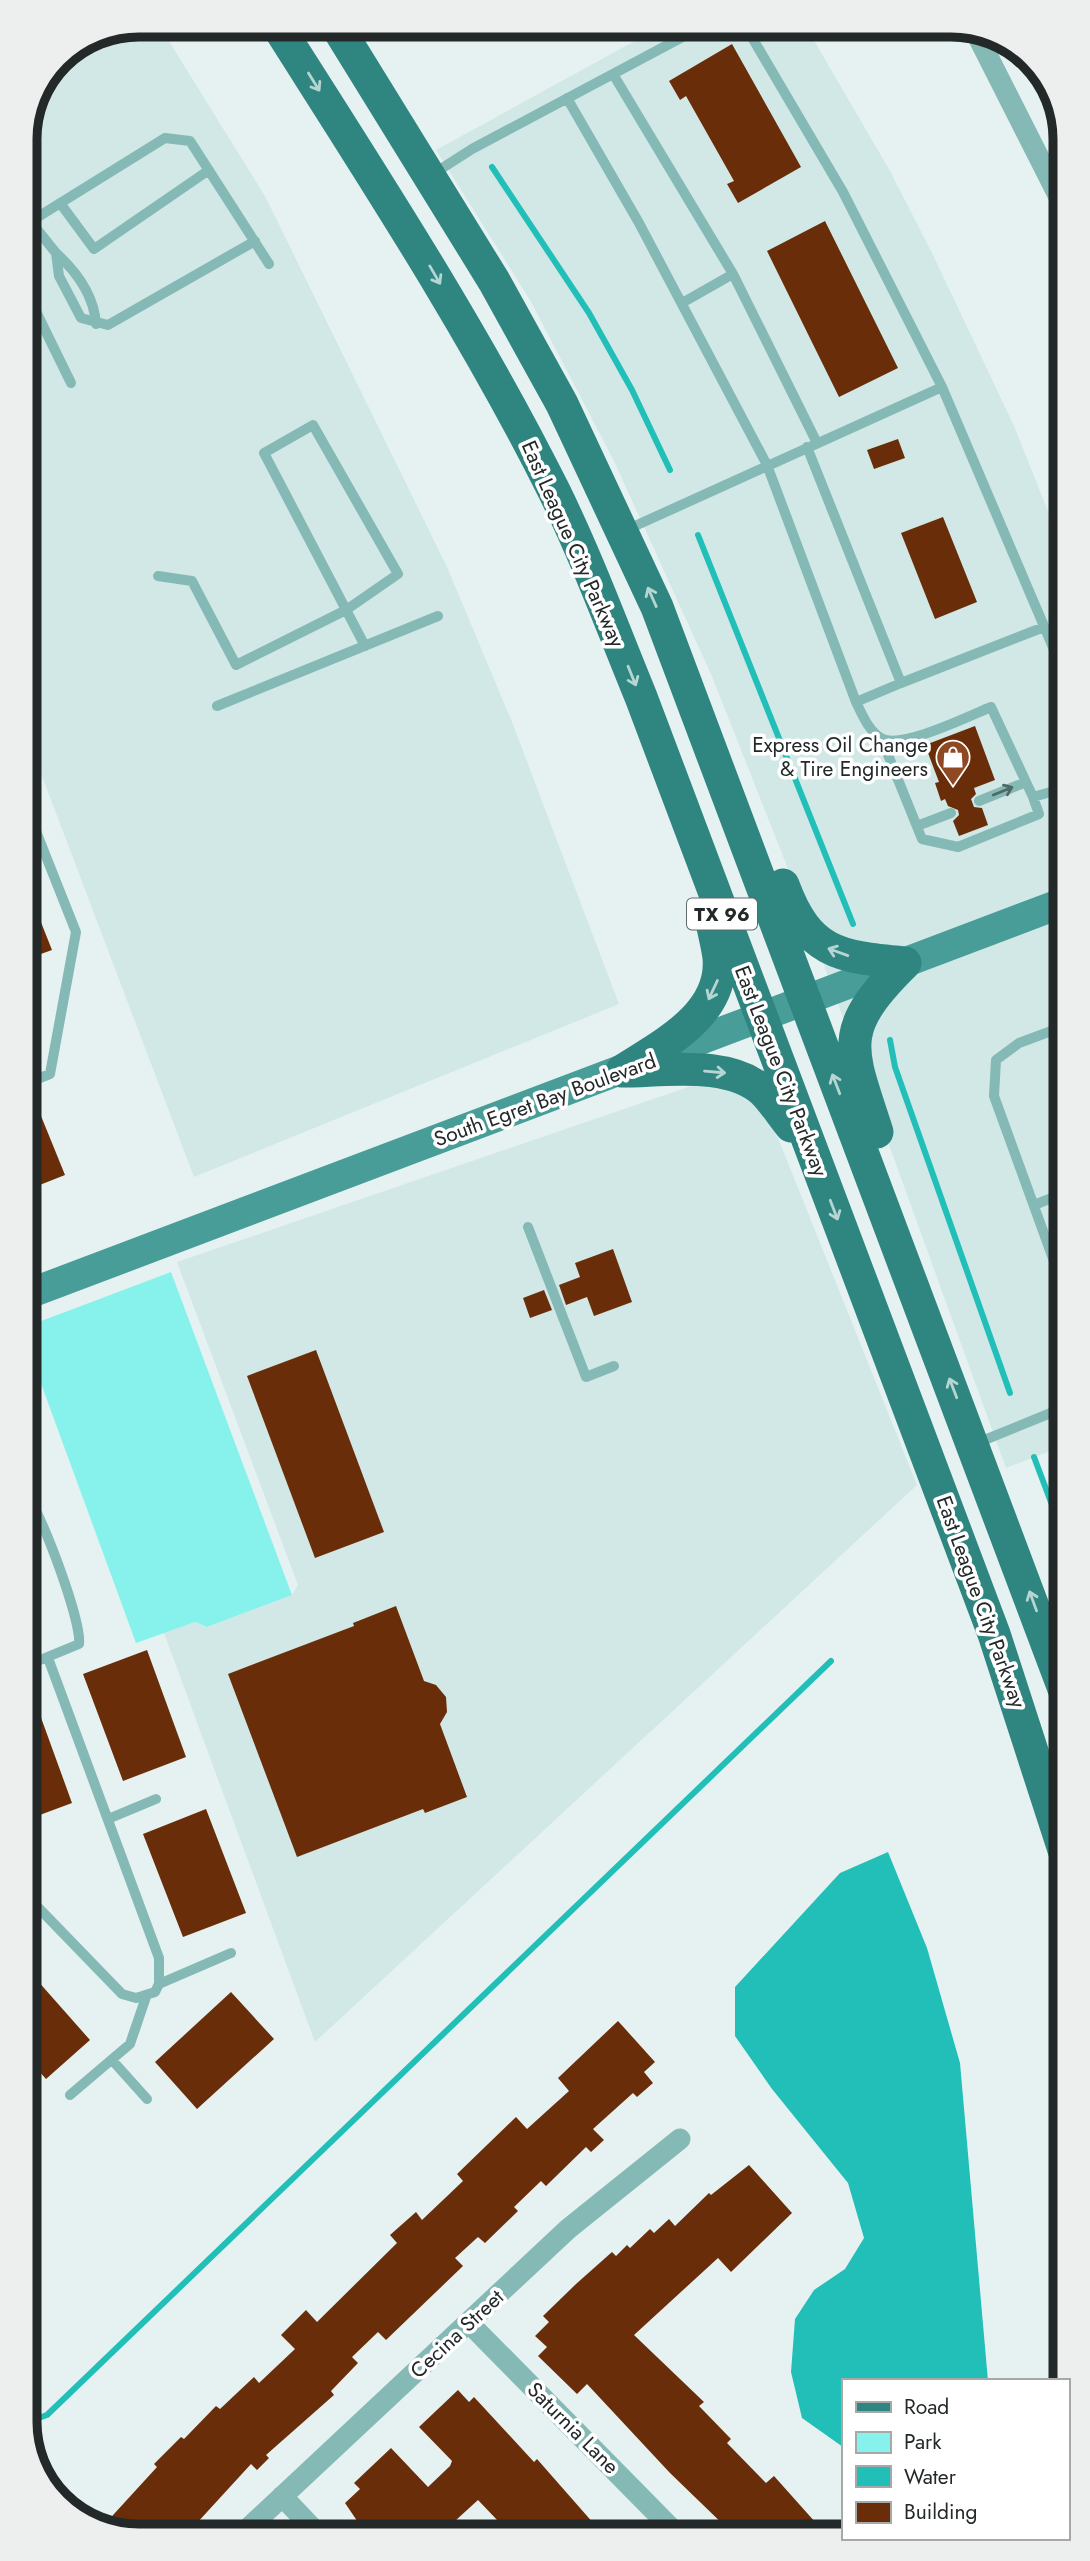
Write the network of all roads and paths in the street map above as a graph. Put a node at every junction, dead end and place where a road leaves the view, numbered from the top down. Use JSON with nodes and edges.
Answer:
{"nodes":[{"id":1,"x":285,"y":37,"type":"edge"},
{"id":2,"x":344,"y":37,"type":"edge"},
{"id":3,"x":682,"y":37,"type":"edge"},
{"id":4,"x":752,"y":37,"type":"edge"},
{"id":5,"x":980,"y":41,"type":"edge"},
{"id":6,"x":613,"y":74,"type":"junction"},
{"id":7,"x":567,"y":98,"type":"junction"},
{"id":8,"x":209,"y":170,"type":"junction"},
{"id":9,"x":430,"y":176,"type":"junction"},
{"id":10,"x":1053,"y":185,"type":"edge"},
{"id":11,"x":60,"y":203,"type":"junction"},
{"id":12,"x":37,"y":218,"type":"edge"},
{"id":13,"x":37,"y":233,"type":"edge"},
{"id":14,"x":255,"y":241,"type":"junction"},
{"id":15,"x":56,"y":253,"type":"junction"},
{"id":16,"x":270,"y":264,"type":"dead end"},
{"id":17,"x":733,"y":274,"type":"junction"},
{"id":18,"x":682,"y":303,"type":"junction"},
{"id":19,"x":37,"y":314,"type":"edge"},
{"id":20,"x":96,"y":324,"type":"junction"},
{"id":21,"x":71,"y":383,"type":"dead end"},
{"id":22,"x":942,"y":387,"type":"junction"},
{"id":23,"x":812,"y":445,"type":"junction"},
{"id":24,"x":767,"y":465,"type":"junction"},
{"id":25,"x":623,"y":531,"type":"junction"},
{"id":26,"x":158,"y":576,"type":"dead end"},
{"id":27,"x":346,"y":610,"type":"junction"},
{"id":28,"x":438,"y":617,"type":"dead end"},
{"id":29,"x":1044,"y":626,"type":"junction"},
{"id":30,"x":365,"y":646,"type":"junction"},
{"id":31,"x":1053,"y":647,"type":"edge"},
{"id":32,"x":901,"y":683,"type":"junction"},
{"id":33,"x":687,"y":685,"type":"junction"},
{"id":34,"x":856,"y":702,"type":"junction"},
{"id":35,"x":216,"y":706,"type":"dead end"},
{"id":36,"x":882,"y":740,"type":"junction"},
{"id":37,"x":1026,"y":782,"type":"junction"},
{"id":38,"x":1053,"y":791,"type":"edge"},
{"id":39,"x":1033,"y":797,"type":"junction"},
{"id":40,"x":979,"y":801,"type":"dead end"},
{"id":41,"x":951,"y":813,"type":"dead end"},
{"id":42,"x":917,"y":826,"type":"junction"},
{"id":43,"x":37,"y":834,"type":"edge"},
{"id":44,"x":699,"y":852,"type":"junction"},
{"id":45,"x":1053,"y":906,"type":"edge"},
{"id":46,"x":905,"y":962,"type":"junction"},
{"id":47,"x":804,"y":1003,"type":"junction"},
{"id":48,"x":761,"y":1019,"type":"junction"},
{"id":49,"x":1053,"y":1030,"type":"edge"},
{"id":50,"x":622,"y":1071,"type":"junction"},
{"id":51,"x":37,"y":1079,"type":"edge"},
{"id":52,"x":812,"y":1152,"type":"junction"},
{"id":53,"x":1053,"y":1198,"type":"edge"},
{"id":54,"x":1034,"y":1205,"type":"junction"},
{"id":55,"x":528,"y":1227,"type":"dead end"},
{"id":56,"x":896,"y":1236,"type":"junction"},
{"id":57,"x":1053,"y":1258,"type":"edge"},
{"id":58,"x":37,"y":1291,"type":"edge"},
{"id":59,"x":614,"y":1366,"type":"dead end"},
{"id":60,"x":1053,"y":1412,"type":"edge"},
{"id":61,"x":974,"y":1444,"type":"junction"},
{"id":62,"x":37,"y":1517,"type":"edge"},
{"id":63,"x":48,"y":1658,"type":"junction"},
{"id":64,"x":1053,"y":1659,"type":"edge"},
{"id":65,"x":37,"y":1662,"type":"edge"},
{"id":66,"x":156,"y":1799,"type":"dead end"},
{"id":67,"x":1053,"y":1816,"type":"edge"},
{"id":68,"x":108,"y":1819,"type":"junction"},
{"id":69,"x":37,"y":1906,"type":"edge"},
{"id":70,"x":231,"y":1953,"type":"dead end"},
{"id":71,"x":159,"y":1984,"type":"junction"},
{"id":72,"x":146,"y":1997,"type":"junction"},
{"id":73,"x":112,"y":2060,"type":"junction"},
{"id":74,"x":70,"y":2095,"type":"dead end"},
{"id":75,"x":147,"y":2099,"type":"dead end"},
{"id":76,"x":680,"y":2140,"type":"dead end"},
{"id":77,"x":470,"y":2323,"type":"junction"},
{"id":78,"x":282,"y":2496,"type":"junction"},
{"id":79,"x":253,"y":2524,"type":"edge"},
{"id":80,"x":309,"y":2524,"type":"edge"},
{"id":81,"x":667,"y":2524,"type":"edge"}],
"edges":[{"from":1,"to":44,"type":"main road","name":"East League City Parkway","number":"TX 96","one_way":true},
{"from":2,"to":9,"type":"main road","number":"TX 96"},
{"from":3,"to":6,"type":"lane"},
{"from":4,"to":22,"type":"lane"},
{"from":5,"to":10,"type":"street"},
{"from":6,"to":7,"type":"lane"},
{"from":6,"to":17,"type":"lane"},
{"from":7,"to":9,"type":"lane"},
{"from":7,"to":18,"type":"lane"},
{"from":8,"to":11,"type":"lane"},
{"from":8,"to":11,"type":"lane"},
{"from":8,"to":14,"type":"lane"},
{"from":9,"to":25,"type":"main road","number":"TX 96"},
{"from":11,"to":12,"type":"lane"},
{"from":13,"to":15,"type":"lane"},
{"from":14,"to":16,"type":"lane"},
{"from":14,"to":20,"type":"lane"},
{"from":15,"to":20,"type":"lane"},
{"from":15,"to":20,"type":"lane"},
{"from":17,"to":18,"type":"lane"},
{"from":17,"to":23,"type":"lane"},
{"from":18,"to":24,"type":"lane"},
{"from":19,"to":21,"type":"lane"},
{"from":22,"to":23,"type":"lane"},
{"from":22,"to":29,"type":"lane"},
{"from":23,"to":24,"type":"lane"},
{"from":23,"to":32,"type":"lane"},
{"from":24,"to":25,"type":"lane"},
{"from":24,"to":34,"type":"lane"},
{"from":33,"to":25,"type":"main road","number":"TX 96","one_way":true},
{"from":26,"to":27,"type":"lane"},
{"from":27,"to":27,"type":"lane"},
{"from":27,"to":30,"type":"lane"},
{"from":28,"to":30,"type":"lane"},
{"from":29,"to":31,"type":"lane"},
{"from":29,"to":32,"type":"lane"},
{"from":30,"to":35,"type":"lane"},
{"from":32,"to":34,"type":"lane"},
{"from":46,"to":33,"type":"main road","one_way":true},
{"from":33,"to":47,"type":"main road","number":"TX 96"},
{"from":34,"to":36,"type":"lane"},
{"from":36,"to":37,"type":"lane"},
{"from":36,"to":42,"type":"lane"},
{"from":37,"to":39,"type":"lane"},
{"from":40,"to":37,"type":"lane","one_way":true},
{"from":38,"to":39,"type":"lane"},
{"from":39,"to":42,"type":"lane"},
{"from":41,"to":42,"type":"lane"},
{"from":43,"to":51,"type":"lane"},
{"from":44,"to":48,"type":"main road","name":"East League City Parkway","number":"TX 96"},
{"from":44,"to":50,"type":"main road","one_way":true},
{"from":45,"to":46,"type":"main road","name":"South Egret Bay Boulevard"},
{"from":46,"to":47,"type":"main road","name":"South Egret Bay Boulevard"},
{"from":46,"to":56,"type":"main road"},
{"from":47,"to":48,"type":"main road","name":"South Egret Bay Boulevard"},
{"from":56,"to":47,"type":"main road","number":"TX 96","one_way":true},
{"from":48,"to":50,"type":"main road","name":"South Egret Bay Boulevard"},
{"from":48,"to":52,"type":"main road","name":"East League City Parkway","number":"TX 96"},
{"from":49,"to":54,"type":"lane"},
{"from":50,"to":52,"type":"main road","one_way":true},
{"from":50,"to":58,"type":"main road","name":"South Egret Bay Boulevard"},
{"from":52,"to":67,"type":"main road","name":"East League City Parkway","number":"TX 96","one_way":true},
{"from":53,"to":54,"type":"lane"},
{"from":54,"to":57,"type":"lane"},
{"from":55,"to":59,"type":"lane"},
{"from":61,"to":56,"type":"main road","number":"TX 96","one_way":true},
{"from":60,"to":61,"type":"lane"},
{"from":64,"to":61,"type":"main road","number":"TX 96","one_way":true},
{"from":62,"to":63,"type":"lane"},
{"from":63,"to":65,"type":"lane"},
{"from":63,"to":68,"type":"lane"},
{"from":66,"to":68,"type":"lane"},
{"from":68,"to":71,"type":"lane"},
{"from":69,"to":72,"type":"lane"},
{"from":70,"to":71,"type":"lane"},
{"from":71,"to":72,"type":"lane"},
{"from":72,"to":73,"type":"lane"},
{"from":73,"to":74,"type":"lane"},
{"from":73,"to":75,"type":"lane"},
{"from":76,"to":77,"type":"street","name":"Cecina Street"},
{"from":77,"to":78,"type":"street","name":"Cecina Street"},
{"from":77,"to":81,"type":"street","name":"Saturnia Lane"},
{"from":78,"to":79,"type":"street","name":"Cecina Street"},
{"from":78,"to":80,"type":"street"}]}
